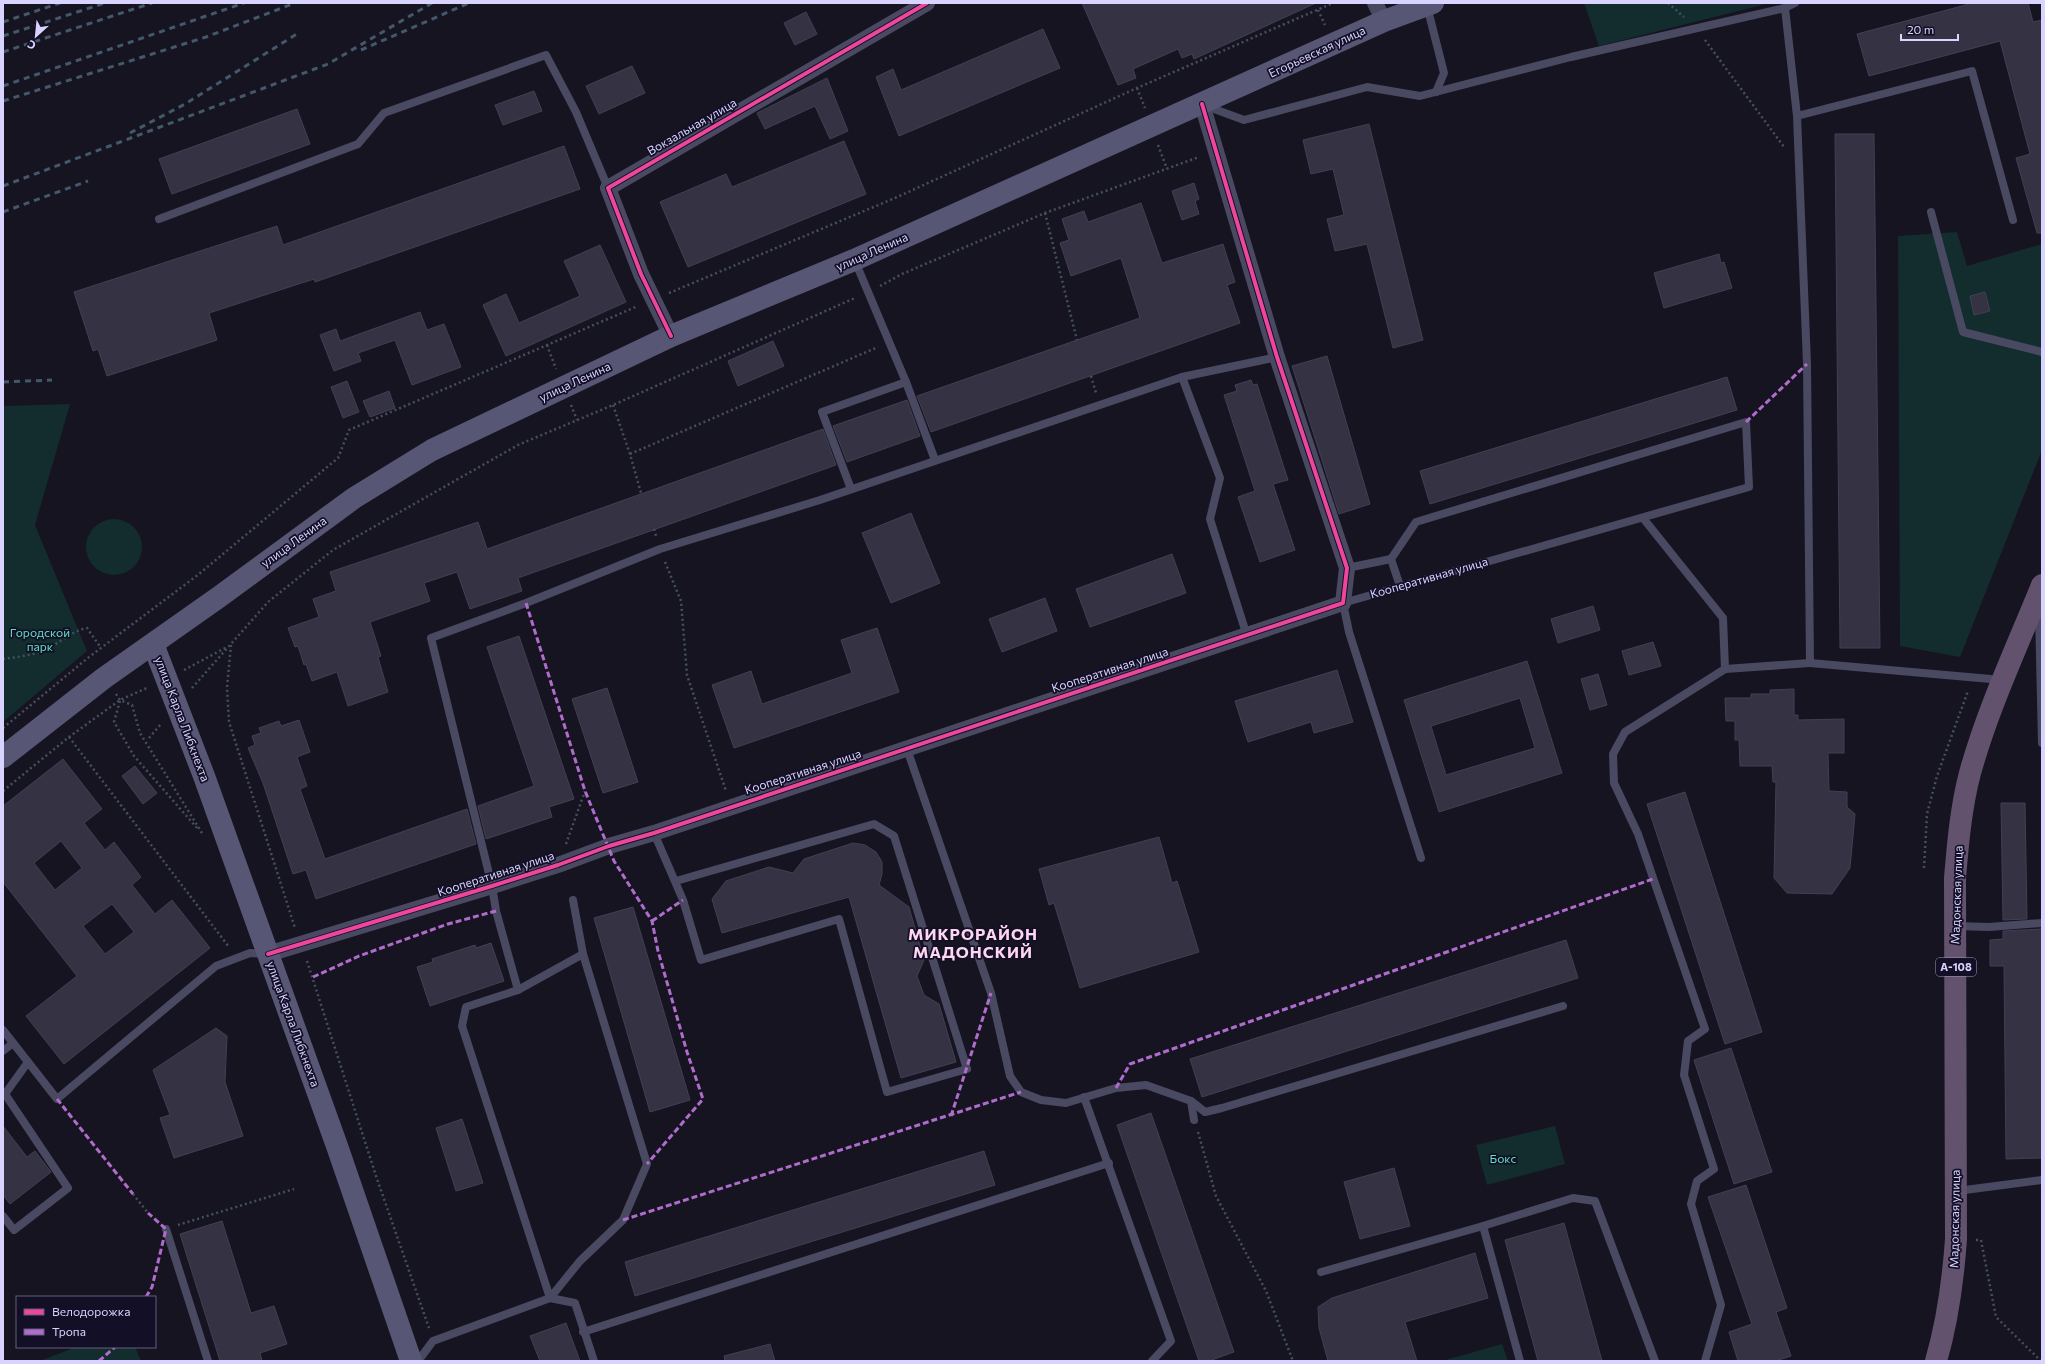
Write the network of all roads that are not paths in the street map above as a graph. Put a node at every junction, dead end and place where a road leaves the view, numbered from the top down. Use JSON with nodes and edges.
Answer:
{"nodes":[{"id":1,"x":927,"y":3,"type":"edge"},
{"id":2,"x":1795,"y":3,"type":"edge"},
{"id":3,"x":1430,"y":4,"type":"edge"},
{"id":4,"x":1785,"y":8,"type":"junction"},
{"id":5,"x":1380,"y":12,"type":"edge"},
{"id":6,"x":1436,"y":92,"type":"junction"},
{"id":7,"x":1202,"y":104,"type":"junction"},
{"id":8,"x":1797,"y":116,"type":"junction"},
{"id":9,"x":608,"y":188,"type":"junction"},
{"id":10,"x":1931,"y":212,"type":"dead end"},
{"id":11,"x":159,"y":219,"type":"dead end"},
{"id":12,"x":2012,"y":220,"type":"dead end"},
{"id":13,"x":854,"y":260,"type":"junction"},
{"id":14,"x":671,"y":336,"type":"junction"},
{"id":15,"x":2042,"y":352,"type":"edge"},
{"id":16,"x":1277,"y":357,"type":"junction"},
{"id":17,"x":1182,"y":377,"type":"junction"},
{"id":18,"x":906,"y":382,"type":"junction"},
{"id":19,"x":934,"y":460,"type":"junction"},
{"id":20,"x":851,"y":489,"type":"junction"},
{"id":21,"x":1643,"y":518,"type":"junction"},
{"id":22,"x":1391,"y":559,"type":"junction"},
{"id":23,"x":1347,"y":568,"type":"junction"},
{"id":24,"x":1400,"y":586,"type":"junction"},
{"id":25,"x":2040,"y":590,"type":"edge"},
{"id":26,"x":1343,"y":603,"type":"junction"},
{"id":27,"x":1247,"y":636,"type":"junction"},
{"id":28,"x":153,"y":644,"type":"junction"},
{"id":29,"x":1810,"y":663,"type":"junction"},
{"id":30,"x":1725,"y":668,"type":"junction"},
{"id":31,"x":2002,"y":680,"type":"junction"},
{"id":32,"x":2042,"y":743,"type":"edge"},
{"id":33,"x":907,"y":749,"type":"junction"},
{"id":34,"x":3,"y":757,"type":"edge"},
{"id":35,"x":654,"y":833,"type":"junction"},
{"id":36,"x":1421,"y":858,"type":"dead end"},
{"id":37,"x":676,"y":882,"type":"junction"},
{"id":38,"x":492,"y":886,"type":"junction"},
{"id":39,"x":573,"y":900,"type":"dead end"},
{"id":40,"x":2042,"y":923,"type":"edge"},
{"id":41,"x":1956,"y":926,"type":"junction"},
{"id":42,"x":259,"y":954,"type":"junction"},
{"id":43,"x":583,"y":954,"type":"junction"},
{"id":44,"x":518,"y":990,"type":"junction"},
{"id":45,"x":1563,"y":1006,"type":"dead end"},
{"id":46,"x":3,"y":1030,"type":"edge"},
{"id":47,"x":13,"y":1043,"type":"junction"},
{"id":48,"x":3,"y":1051,"type":"edge"},
{"id":49,"x":28,"y":1062,"type":"junction"},
{"id":50,"x":1084,"y":1097,"type":"junction"},
{"id":51,"x":1190,"y":1101,"type":"junction"},
{"id":52,"x":1194,"y":1120,"type":"road end"},
{"id":53,"x":1109,"y":1163,"type":"junction"},
{"id":54,"x":2042,"y":1180,"type":"edge"},
{"id":55,"x":1956,"y":1191,"type":"junction"},
{"id":56,"x":3,"y":1216,"type":"edge"},
{"id":57,"x":1484,"y":1226,"type":"junction"},
{"id":58,"x":166,"y":1228,"type":"road end"},
{"id":59,"x":1321,"y":1272,"type":"dead end"},
{"id":60,"x":550,"y":1298,"type":"junction"},
{"id":61,"x":583,"y":1332,"type":"junction"},
{"id":62,"x":208,"y":1361,"type":"edge"},
{"id":63,"x":411,"y":1361,"type":"edge"},
{"id":64,"x":418,"y":1361,"type":"edge"},
{"id":65,"x":594,"y":1361,"type":"edge"},
{"id":66,"x":1152,"y":1361,"type":"edge"},
{"id":67,"x":1520,"y":1361,"type":"edge"},
{"id":68,"x":1655,"y":1361,"type":"edge"},
{"id":69,"x":1705,"y":1361,"type":"edge"},
{"id":70,"x":1936,"y":1361,"type":"edge"}],
"edges":[{"from":1,"to":9,"type":"street","name":"Вокзальная улица"},
{"from":2,"to":4,"type":"lane"},
{"from":3,"to":5,"type":"main road","name":"Егорьевская улица"},
{"from":3,"to":6,"type":"lane"},
{"from":4,"to":6,"type":"lane"},
{"from":4,"to":8,"type":"lane"},
{"from":5,"to":7,"type":"main road","name":"Егорьевская улица"},
{"from":6,"to":7,"type":"lane"},
{"from":7,"to":13,"type":"main road","name":"улица Ленина"},
{"from":7,"to":16,"type":"street"},
{"from":8,"to":12,"type":"lane"},
{"from":8,"to":29,"type":"lane"},
{"from":9,"to":11,"type":"lane"},
{"from":9,"to":14,"type":"street"},
{"from":10,"to":15,"type":"lane"},
{"from":13,"to":14,"type":"main road","name":"улица Ленина"},
{"from":13,"to":18,"type":"lane"},
{"from":14,"to":28,"type":"main road","name":"улица Ленина"},
{"from":16,"to":17,"type":"lane"},
{"from":16,"to":23,"type":"street"},
{"from":17,"to":19,"type":"lane"},
{"from":17,"to":27,"type":"lane"},
{"from":18,"to":19,"type":"lane"},
{"from":18,"to":20,"type":"lane"},
{"from":19,"to":20,"type":"lane"},
{"from":20,"to":38,"type":"lane"},
{"from":21,"to":22,"type":"lane","name":"Кооперативная улица"},
{"from":21,"to":24,"type":"lane","name":"Кооперативная улица"},
{"from":21,"to":30,"type":"lane"},
{"from":22,"to":23,"type":"lane"},
{"from":22,"to":24,"type":"lane"},
{"from":23,"to":26,"type":"street"},
{"from":24,"to":26,"type":"lane","name":"Кооперативная улица"},
{"from":25,"to":31,"type":"highway","name":"Мадонская улица","number":"А-108"},
{"from":25,"to":32,"type":"lane"},
{"from":26,"to":27,"type":"street","name":"Кооперативная улица"},
{"from":26,"to":36,"type":"lane"},
{"from":27,"to":33,"type":"street","name":"Кооперативная улица"},
{"from":28,"to":34,"type":"main road","name":"улица Ленина"},
{"from":28,"to":42,"type":"main road","name":"улица Карла Либкнехта"},
{"from":29,"to":30,"type":"lane"},
{"from":29,"to":31,"type":"lane"},
{"from":30,"to":69,"type":"lane"},
{"from":31,"to":41,"type":"highway","name":"Мадонская улица","number":"А-108"},
{"from":33,"to":35,"type":"street","name":"Кооперативная улица"},
{"from":33,"to":50,"type":"lane"},
{"from":35,"to":37,"type":"lane"},
{"from":35,"to":38,"type":"street","name":"Кооперативная улица"},
{"from":37,"to":37,"type":"lane"},
{"from":38,"to":42,"type":"street","name":"Кооперативная улица"},
{"from":38,"to":44,"type":"lane"},
{"from":39,"to":43,"type":"lane"},
{"from":40,"to":41,"type":"lane"},
{"from":41,"to":55,"type":"highway","name":"Мадонская улица","number":"А-108"},
{"from":42,"to":49,"type":"lane"},
{"from":42,"to":63,"type":"main road","name":"улица Карла Либкнехта"},
{"from":43,"to":44,"type":"lane"},
{"from":43,"to":60,"type":"lane"},
{"from":44,"to":60,"type":"lane"},
{"from":45,"to":51,"type":"lane"},
{"from":46,"to":47,"type":"lane"},
{"from":47,"to":48,"type":"lane"},
{"from":47,"to":49,"type":"lane"},
{"from":49,"to":56,"type":"lane"},
{"from":50,"to":51,"type":"lane"},
{"from":50,"to":53,"type":"lane"},
{"from":51,"to":52,"type":"lane"},
{"from":53,"to":61,"type":"lane"},
{"from":53,"to":66,"type":"lane"},
{"from":54,"to":55,"type":"lane"},
{"from":55,"to":70,"type":"highway","name":"Мадонская улица","number":"А-108"},
{"from":57,"to":59,"type":"lane"},
{"from":57,"to":67,"type":"lane"},
{"from":57,"to":68,"type":"lane"},
{"from":58,"to":62,"type":"lane"},
{"from":60,"to":61,"type":"lane"},
{"from":60,"to":64,"type":"lane"},
{"from":61,"to":65,"type":"lane"}]}
